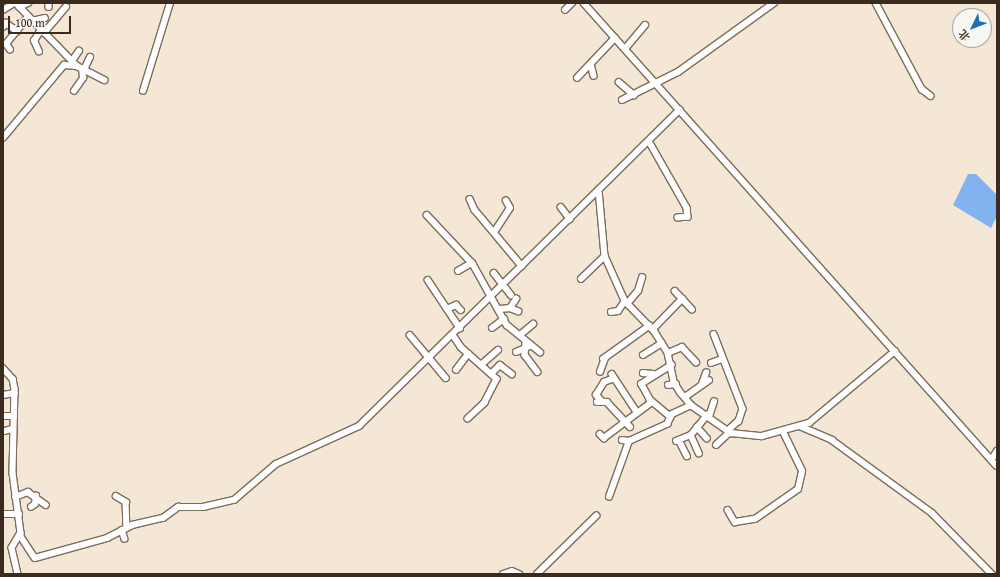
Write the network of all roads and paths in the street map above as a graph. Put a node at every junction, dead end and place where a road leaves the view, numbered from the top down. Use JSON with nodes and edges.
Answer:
{"nodes":[{"id":1,"x":28,"y":3,"type":"edge"},
{"id":2,"x":170,"y":3,"type":"edge"},
{"id":3,"x":572,"y":3,"type":"edge"},
{"id":4,"x":584,"y":3,"type":"edge"},
{"id":5,"x":774,"y":3,"type":"edge"},
{"id":6,"x":876,"y":3,"type":"edge"},
{"id":7,"x":16,"y":4,"type":"edge"},
{"id":8,"x":66,"y":7,"type":"dead end"},
{"id":9,"x":3,"y":10,"type":"edge"},
{"id":10,"x":566,"y":10,"type":"dead end"},
{"id":11,"x":45,"y":18,"type":"dead end"},
{"id":12,"x":30,"y":19,"type":"junction"},
{"id":13,"x":645,"y":25,"type":"dead end"},
{"id":14,"x":3,"y":27,"type":"edge"},
{"id":15,"x":17,"y":31,"type":"junction"},
{"id":16,"x":43,"y":32,"type":"junction"},
{"id":17,"x":616,"y":38,"type":"junction"},
{"id":18,"x":625,"y":49,"type":"junction"},
{"id":19,"x":10,"y":50,"type":"dead end"},
{"id":20,"x":79,"y":51,"type":"dead end"},
{"id":21,"x":39,"y":52,"type":"dead end"},
{"id":22,"x":90,"y":57,"type":"dead end"},
{"id":23,"x":72,"y":61,"type":"junction"},
{"id":24,"x":591,"y":64,"type":"junction"},
{"id":25,"x":81,"y":68,"type":"junction"},
{"id":26,"x":594,"y":76,"type":"dead end"},
{"id":27,"x":578,"y":78,"type":"dead end"},
{"id":28,"x":105,"y":80,"type":"dead end"},
{"id":29,"x":619,"y":82,"type":"dead end"},
{"id":30,"x":657,"y":84,"type":"junction"},
{"id":31,"x":74,"y":91,"type":"dead end"},
{"id":32,"x":143,"y":91,"type":"dead end"},
{"id":33,"x":634,"y":94,"type":"junction"},
{"id":34,"x":931,"y":96,"type":"dead end"},
{"id":35,"x":622,"y":100,"type":"dead end"},
{"id":36,"x":680,"y":110,"type":"junction"},
{"id":37,"x":3,"y":138,"type":"edge"},
{"id":38,"x":649,"y":141,"type":"junction"},
{"id":39,"x":599,"y":188,"type":"junction"},
{"id":40,"x":470,"y":199,"type":"dead end"},
{"id":41,"x":506,"y":201,"type":"dead end"},
{"id":42,"x":561,"y":207,"type":"dead end"},
{"id":43,"x":427,"y":215,"type":"dead end"},
{"id":44,"x":678,"y":218,"type":"dead end"},
{"id":45,"x":570,"y":219,"type":"junction"},
{"id":46,"x":495,"y":231,"type":"junction"},
{"id":47,"x":605,"y":256,"type":"junction"},
{"id":48,"x":472,"y":263,"type":"junction"},
{"id":49,"x":522,"y":266,"type":"junction"},
{"id":50,"x":458,"y":271,"type":"dead end"},
{"id":51,"x":494,"y":273,"type":"dead end"},
{"id":52,"x":642,"y":278,"type":"dead end"},
{"id":53,"x":428,"y":280,"type":"dead end"},
{"id":54,"x":581,"y":280,"type":"dead end"},
{"id":55,"x":501,"y":287,"type":"junction"},
{"id":56,"x":675,"y":291,"type":"dead end"},
{"id":57,"x":510,"y":295,"type":"dead end"},
{"id":58,"x":492,"y":296,"type":"junction"},
{"id":59,"x":516,"y":299,"type":"dead end"},
{"id":60,"x":682,"y":300,"type":"junction"},
{"id":61,"x":626,"y":303,"type":"junction"},
{"id":62,"x":510,"y":308,"type":"junction"},
{"id":63,"x":447,"y":309,"type":"junction"},
{"id":64,"x":500,"y":309,"type":"junction"},
{"id":65,"x":692,"y":309,"type":"dead end"},
{"id":66,"x":461,"y":310,"type":"dead end"},
{"id":67,"x":518,"y":311,"type":"dead end"},
{"id":68,"x":611,"y":312,"type":"dead end"},
{"id":69,"x":504,"y":319,"type":"junction"},
{"id":70,"x":533,"y":324,"type":"dead end"},
{"id":71,"x":460,"y":328,"type":"junction"},
{"id":72,"x":492,"y":328,"type":"dead end"},
{"id":73,"x":651,"y":328,"type":"junction"},
{"id":74,"x":520,"y":334,"type":"junction"},
{"id":75,"x":714,"y":334,"type":"dead end"},
{"id":76,"x":410,"y":335,"type":"dead end"},
{"id":77,"x":453,"y":335,"type":"junction"},
{"id":78,"x":662,"y":344,"type":"junction"},
{"id":79,"x":527,"y":345,"type":"junction"},
{"id":80,"x":693,"y":348,"type":"dead end"},
{"id":81,"x":498,"y":350,"type":"dead end"},
{"id":82,"x":686,"y":351,"type":"junction"},
{"id":83,"x":895,"y":351,"type":"junction"},
{"id":84,"x":516,"y":352,"type":"dead end"},
{"id":85,"x":540,"y":352,"type":"dead end"},
{"id":86,"x":668,"y":353,"type":"junction"},
{"id":87,"x":468,"y":354,"type":"junction"},
{"id":88,"x":643,"y":355,"type":"dead end"},
{"id":89,"x":428,"y":359,"type":"junction"},
{"id":90,"x":722,"y":359,"type":"junction"},
{"id":91,"x":696,"y":362,"type":"dead end"},
{"id":92,"x":711,"y":363,"type":"dead end"},
{"id":93,"x":482,"y":364,"type":"junction"},
{"id":94,"x":671,"y":365,"type":"junction"},
{"id":95,"x":3,"y":368,"type":"edge"},
{"id":96,"x":456,"y":370,"type":"dead end"},
{"id":97,"x":538,"y":372,"type":"dead end"},
{"id":98,"x":600,"y":372,"type":"dead end"},
{"id":99,"x":643,"y":372,"type":"dead end"},
{"id":100,"x":492,"y":373,"type":"junction"},
{"id":101,"x":706,"y":373,"type":"dead end"},
{"id":102,"x":512,"y":374,"type":"dead end"},
{"id":103,"x":653,"y":374,"type":"junction"},
{"id":104,"x":446,"y":378,"type":"dead end"},
{"id":105,"x":709,"y":380,"type":"dead end"},
{"id":106,"x":676,"y":384,"type":"junction"},
{"id":107,"x":702,"y":384,"type":"junction"},
{"id":108,"x":668,"y":385,"type":"dead end"},
{"id":109,"x":15,"y":393,"type":"junction"},
{"id":110,"x":3,"y":395,"type":"edge"},
{"id":111,"x":685,"y":397,"type":"junction"},
{"id":112,"x":652,"y":402,"type":"junction"},
{"id":113,"x":714,"y":402,"type":"dead end"},
{"id":114,"x":691,"y":405,"type":"junction"},
{"id":115,"x":637,"y":412,"type":"junction"},
{"id":116,"x":3,"y":416,"type":"edge"},
{"id":117,"x":14,"y":416,"type":"junction"},
{"id":118,"x":708,"y":416,"type":"junction"},
{"id":119,"x":670,"y":418,"type":"junction"},
{"id":120,"x":468,"y":419,"type":"dead end"},
{"id":121,"x":625,"y":420,"type":"junction"},
{"id":122,"x":630,"y":427,"type":"dead end"},
{"id":123,"x":697,"y":427,"type":"junction"},
{"id":124,"x":802,"y":427,"type":"junction"},
{"id":125,"x":12,"y":429,"type":"junction"},
{"id":126,"x":5,"y":431,"type":"dead end"},
{"id":127,"x":729,"y":431,"type":"junction"},
{"id":128,"x":783,"y":432,"type":"junction"},
{"id":129,"x":600,"y":434,"type":"dead end"},
{"id":130,"x":691,"y":435,"type":"junction"},
{"id":131,"x":707,"y":438,"type":"dead end"},
{"id":132,"x":716,"y":445,"type":"dead end"},
{"id":133,"x":997,"y":451,"type":"edge"},
{"id":134,"x":699,"y":453,"type":"dead end"},
{"id":135,"x":687,"y":456,"type":"dead end"},
{"id":136,"x":992,"y":460,"type":"junction"},
{"id":137,"x":997,"y":466,"type":"edge"},
{"id":138,"x":36,"y":496,"type":"junction"},
{"id":139,"x":116,"y":496,"type":"dead end"},
{"id":140,"x":15,"y":497,"type":"junction"},
{"id":141,"x":609,"y":497,"type":"dead end"},
{"id":142,"x":46,"y":505,"type":"dead end"},
{"id":143,"x":30,"y":507,"type":"dead end"},
{"id":144,"x":728,"y":510,"type":"dead end"},
{"id":145,"x":3,"y":514,"type":"edge"},
{"id":146,"x":19,"y":514,"type":"junction"},
{"id":147,"x":596,"y":516,"type":"dead end"},
{"id":148,"x":124,"y":529,"type":"junction"},
{"id":149,"x":20,"y":535,"type":"junction"},
{"id":150,"x":125,"y":539,"type":"dead end"},
{"id":151,"x":18,"y":574,"type":"edge"},
{"id":152,"x":503,"y":574,"type":"edge"},
{"id":153,"x":519,"y":574,"type":"edge"},
{"id":154,"x":537,"y":574,"type":"edge"},
{"id":155,"x":992,"y":574,"type":"edge"}],
"edges":[{"from":1,"to":7,"type":"street"},
{"from":2,"to":32,"type":"street"},
{"from":3,"to":10,"type":"street"},
{"from":4,"to":17,"type":"street"},
{"from":5,"to":30,"type":"street"},
{"from":6,"to":34,"type":"street"},
{"from":7,"to":9,"type":"street"},
{"from":7,"to":12,"type":"street"},
{"from":8,"to":16,"type":"street"},
{"from":11,"to":12,"type":"street"},
{"from":12,"to":15,"type":"street"},
{"from":12,"to":16,"type":"street"},
{"from":13,"to":18,"type":"street"},
{"from":14,"to":15,"type":"street"},
{"from":15,"to":19,"type":"street"},
{"from":16,"to":21,"type":"street"},
{"from":16,"to":23,"type":"street"},
{"from":17,"to":18,"type":"street"},
{"from":17,"to":24,"type":"street"},
{"from":18,"to":30,"type":"street"},
{"from":20,"to":23,"type":"street"},
{"from":22,"to":25,"type":"street"},
{"from":23,"to":25,"type":"street"},
{"from":24,"to":26,"type":"street"},
{"from":24,"to":27,"type":"street"},
{"from":25,"to":28,"type":"street"},
{"from":25,"to":31,"type":"street"},
{"from":25,"to":37,"type":"street"},
{"from":29,"to":33,"type":"street"},
{"from":30,"to":33,"type":"street"},
{"from":30,"to":36,"type":"street"},
{"from":33,"to":35,"type":"street"},
{"from":36,"to":38,"type":"street"},
{"from":36,"to":83,"type":"street"},
{"from":38,"to":39,"type":"street"},
{"from":38,"to":44,"type":"street"},
{"from":39,"to":45,"type":"street"},
{"from":39,"to":47,"type":"street"},
{"from":40,"to":46,"type":"street"},
{"from":41,"to":46,"type":"street"},
{"from":42,"to":45,"type":"street"},
{"from":43,"to":48,"type":"street"},
{"from":45,"to":49,"type":"street"},
{"from":46,"to":49,"type":"street"},
{"from":47,"to":54,"type":"street"},
{"from":47,"to":61,"type":"street"},
{"from":48,"to":50,"type":"street"},
{"from":48,"to":58,"type":"street"},
{"from":49,"to":55,"type":"street"},
{"from":51,"to":55,"type":"street"},
{"from":52,"to":61,"type":"street"},
{"from":53,"to":63,"type":"street"},
{"from":55,"to":57,"type":"street"},
{"from":55,"to":58,"type":"street"},
{"from":56,"to":60,"type":"street"},
{"from":58,"to":64,"type":"street"},
{"from":58,"to":71,"type":"street"},
{"from":59,"to":62,"type":"street"},
{"from":60,"to":65,"type":"street"},
{"from":60,"to":73,"type":"street"},
{"from":61,"to":68,"type":"street"},
{"from":61,"to":73,"type":"street"},
{"from":62,"to":64,"type":"street"},
{"from":62,"to":67,"type":"street"},
{"from":63,"to":66,"type":"street"},
{"from":63,"to":71,"type":"street"},
{"from":64,"to":69,"type":"street"},
{"from":69,"to":72,"type":"street"},
{"from":69,"to":74,"type":"street"},
{"from":70,"to":74,"type":"street"},
{"from":71,"to":77,"type":"street"},
{"from":73,"to":78,"type":"street"},
{"from":73,"to":98,"type":"street"},
{"from":74,"to":79,"type":"street"},
{"from":75,"to":90,"type":"street"},
{"from":76,"to":89,"type":"street"},
{"from":77,"to":87,"type":"street"},
{"from":77,"to":89,"type":"street"},
{"from":78,"to":86,"type":"street"},
{"from":78,"to":88,"type":"street"},
{"from":79,"to":84,"type":"street"},
{"from":79,"to":85,"type":"street"},
{"from":79,"to":97,"type":"street"},
{"from":80,"to":82,"type":"street"},
{"from":81,"to":93,"type":"street"},
{"from":82,"to":86,"type":"street"},
{"from":82,"to":91,"type":"street"},
{"from":83,"to":124,"type":"street"},
{"from":83,"to":136,"type":"street"},
{"from":86,"to":94,"type":"street"},
{"from":87,"to":93,"type":"street"},
{"from":87,"to":96,"type":"street"},
{"from":89,"to":104,"type":"street"},
{"from":89,"to":148,"type":"street"},
{"from":90,"to":92,"type":"street"},
{"from":90,"to":127,"type":"street"},
{"from":93,"to":100,"type":"street"},
{"from":94,"to":103,"type":"street"},
{"from":94,"to":106,"type":"street"},
{"from":95,"to":109,"type":"street"},
{"from":99,"to":103,"type":"street"},
{"from":100,"to":102,"type":"street"},
{"from":100,"to":120,"type":"street"},
{"from":101,"to":107,"type":"street"},
{"from":103,"to":112,"type":"street"},
{"from":105,"to":107,"type":"street"},
{"from":106,"to":108,"type":"street"},
{"from":106,"to":111,"type":"street"},
{"from":107,"to":111,"type":"street"},
{"from":109,"to":110,"type":"street"},
{"from":109,"to":117,"type":"street"},
{"from":111,"to":114,"type":"street"},
{"from":112,"to":115,"type":"street"},
{"from":112,"to":119,"type":"street"},
{"from":113,"to":118,"type":"street"},
{"from":114,"to":118,"type":"street"},
{"from":114,"to":119,"type":"street"},
{"from":115,"to":121,"type":"street"},
{"from":115,"to":121,"type":"street"},
{"from":116,"to":117,"type":"street"},
{"from":117,"to":125,"type":"street"},
{"from":118,"to":123,"type":"street"},
{"from":118,"to":127,"type":"street"},
{"from":119,"to":141,"type":"street"},
{"from":121,"to":122,"type":"street"},
{"from":121,"to":129,"type":"street"},
{"from":123,"to":130,"type":"street"},
{"from":123,"to":131,"type":"street"},
{"from":124,"to":128,"type":"street"},
{"from":124,"to":155,"type":"street"},
{"from":125,"to":126,"type":"street"},
{"from":125,"to":140,"type":"street"},
{"from":127,"to":128,"type":"street"},
{"from":127,"to":132,"type":"street"},
{"from":128,"to":144,"type":"street"},
{"from":130,"to":134,"type":"street"},
{"from":130,"to":135,"type":"street"},
{"from":133,"to":136,"type":"street"},
{"from":136,"to":137,"type":"street"},
{"from":138,"to":140,"type":"street"},
{"from":138,"to":142,"type":"street"},
{"from":138,"to":143,"type":"street"},
{"from":139,"to":148,"type":"street"},
{"from":140,"to":146,"type":"street"},
{"from":145,"to":146,"type":"street"},
{"from":146,"to":149,"type":"street"},
{"from":147,"to":154,"type":"street"},
{"from":148,"to":149,"type":"street"},
{"from":148,"to":150,"type":"street"},
{"from":149,"to":151,"type":"street"},
{"from":152,"to":153,"type":"street"}]}
